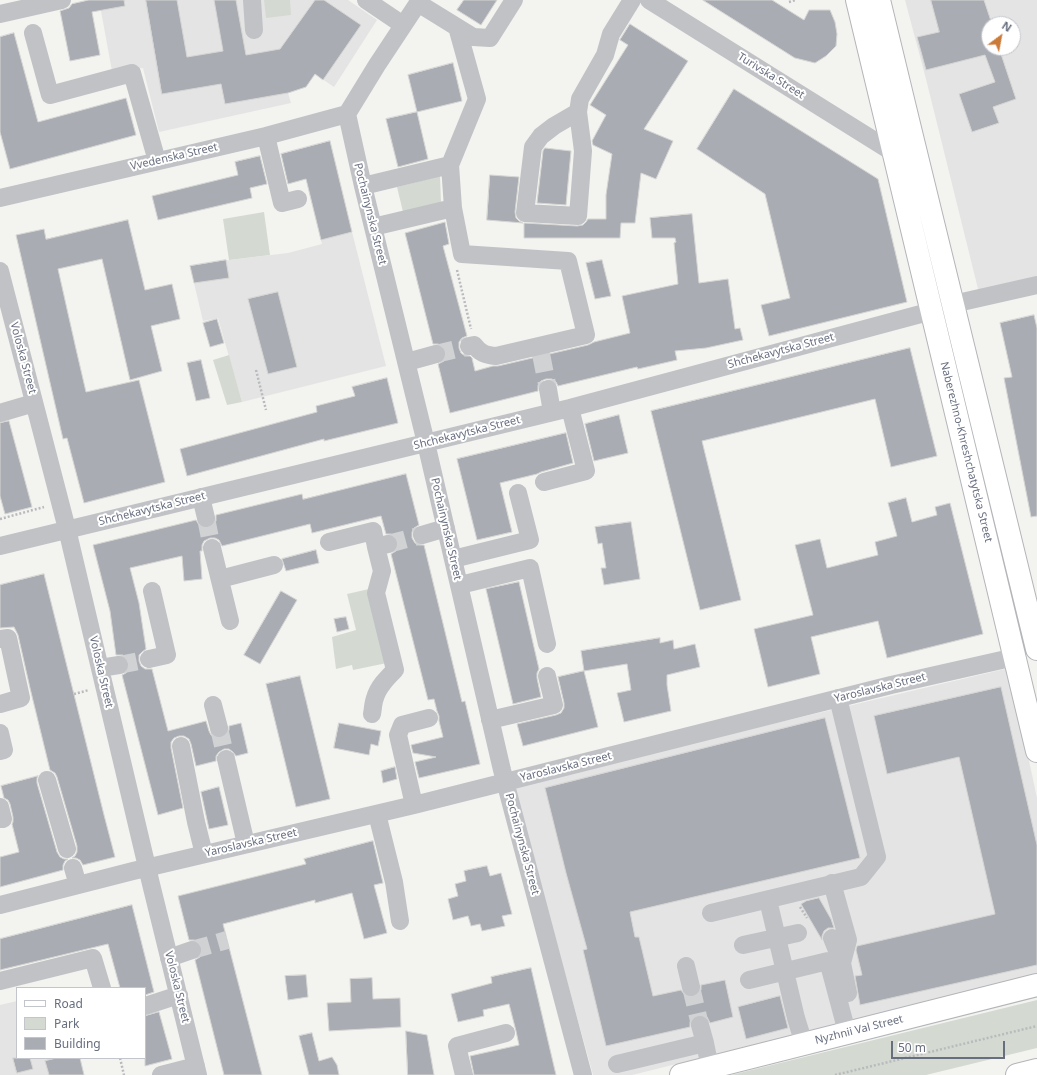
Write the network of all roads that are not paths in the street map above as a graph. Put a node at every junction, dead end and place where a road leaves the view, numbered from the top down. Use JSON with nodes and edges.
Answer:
{"nodes":[{"id":1,"x":62,"y":0,"type":"edge"},
{"id":2,"x":252,"y":0,"type":"edge"},
{"id":3,"x":366,"y":0,"type":"edge"},
{"id":4,"x":514,"y":0,"type":"edge"},
{"id":5,"x":632,"y":0,"type":"edge"},
{"id":6,"x":648,"y":0,"type":"edge"},
{"id":7,"x":857,"y":0,"type":"edge"},
{"id":8,"x":879,"y":0,"type":"edge"},
{"id":9,"x":419,"y":1,"type":"edge"},
{"id":10,"x":0,"y":14,"type":"edge"},
{"id":11,"x":0,"y":24,"type":"edge"},
{"id":12,"x":403,"y":25,"type":"junction"},
{"id":13,"x":457,"y":27,"type":"junction"},
{"id":14,"x":254,"y":30,"type":"dead end"},
{"id":15,"x":578,"y":112,"type":"junction"},
{"id":16,"x":347,"y":114,"type":"junction"},
{"id":17,"x":266,"y":136,"type":"junction"},
{"id":18,"x":904,"y":151,"type":"junction"},
{"id":19,"x":156,"y":161,"type":"junction"},
{"id":20,"x":450,"y":166,"type":"junction"},
{"id":21,"x":363,"y":186,"type":"junction"},
{"id":22,"x":0,"y":198,"type":"edge"},
{"id":23,"x":298,"y":199,"type":"dead end"},
{"id":24,"x":453,"y":208,"type":"junction"},
{"id":25,"x":373,"y":227,"type":"junction"},
{"id":26,"x":0,"y":271,"type":"edge"},
{"id":27,"x":1037,"y":285,"type":"edge"},
{"id":28,"x":953,"y":304,"type":"junction"},
{"id":29,"x":932,"y":311,"type":"junction"},
{"id":30,"x":472,"y":345,"type":"road end"},
{"id":31,"x":436,"y":354,"type":"tunnel mouth"},
{"id":32,"x":407,"y":362,"type":"junction"},
{"id":33,"x":548,"y":389,"type":"tunnel mouth"},
{"id":34,"x":34,"y":403,"type":"junction"},
{"id":35,"x":561,"y":410,"type":"junction"},
{"id":36,"x":0,"y":412,"type":"edge"},
{"id":37,"x":426,"y":442,"type":"junction"},
{"id":38,"x":544,"y":482,"type":"dead end"},
{"id":39,"x":518,"y":494,"type":"dead end"},
{"id":40,"x":201,"y":497,"type":"junction"},
{"id":41,"x":206,"y":518,"type":"tunnel mouth"},
{"id":42,"x":446,"y":528,"type":"junction"},
{"id":43,"x":67,"y":529,"type":"junction"},
{"id":44,"x":422,"y":535,"type":"tunnel mouth"},
{"id":45,"x":329,"y":542,"type":"dead end"},
{"id":46,"x":0,"y":546,"type":"edge"},
{"id":47,"x":212,"y":548,"type":"tunnel mouth"},
{"id":48,"x":453,"y":559,"type":"junction"},
{"id":49,"x":274,"y":565,"type":"dead end"},
{"id":50,"x":220,"y":579,"type":"junction"},
{"id":51,"x":460,"y":585,"type":"junction"},
{"id":52,"x":152,"y":591,"type":"dead end"},
{"id":53,"x":230,"y":621,"type":"dead end"},
{"id":54,"x":0,"y":640,"type":"edge"},
{"id":55,"x":547,"y":644,"type":"dead end"},
{"id":56,"x":1037,"y":649,"type":"edge"},
{"id":57,"x":1015,"y":657,"type":"junction"},
{"id":58,"x":149,"y":659,"type":"tunnel mouth"},
{"id":59,"x":119,"y":665,"type":"tunnel mouth"},
{"id":60,"x":100,"y":668,"type":"junction"},
{"id":61,"x":546,"y":676,"type":"dead end"},
{"id":62,"x":838,"y":698,"type":"junction"},
{"id":63,"x":0,"y":704,"type":"edge"},
{"id":64,"x":213,"y":705,"type":"dead end"},
{"id":65,"x":372,"y":714,"type":"dead end"},
{"id":66,"x":429,"y":718,"type":"dead end"},
{"id":67,"x":490,"y":720,"type":"junction"},
{"id":68,"x":219,"y":728,"type":"tunnel mouth"},
{"id":69,"x":0,"y":733,"type":"edge"},
{"id":70,"x":181,"y":746,"type":"dead end"},
{"id":71,"x":0,"y":751,"type":"edge"},
{"id":72,"x":1037,"y":751,"type":"edge"},
{"id":73,"x":226,"y":759,"type":"tunnel mouth"},
{"id":74,"x":47,"y":780,"type":"dead end"},
{"id":75,"x":506,"y":782,"type":"junction"},
{"id":76,"x":414,"y":805,"type":"junction"},
{"id":77,"x":0,"y":807,"type":"edge"},
{"id":78,"x":377,"y":814,"type":"junction"},
{"id":79,"x":0,"y":819,"type":"edge"},
{"id":80,"x":246,"y":844,"type":"junction"},
{"id":81,"x":67,"y":849,"type":"dead end"},
{"id":82,"x":204,"y":854,"type":"junction"},
{"id":83,"x":147,"y":867,"type":"junction"},
{"id":84,"x":73,"y":868,"type":"dead end"},
{"id":85,"x":832,"y":883,"type":"junction"},
{"id":86,"x":78,"y":885,"type":"junction"},
{"id":87,"x":768,"y":900,"type":"junction"},
{"id":88,"x":0,"y":905,"type":"edge"},
{"id":89,"x":711,"y":913,"type":"dead end"},
{"id":90,"x":400,"y":921,"type":"dead end"},
{"id":91,"x":798,"y":933,"type":"dead end"},
{"id":92,"x":777,"y":938,"type":"junction"},
{"id":93,"x":832,"y":938,"type":"dead end"},
{"id":94,"x":743,"y":945,"type":"dead end"},
{"id":95,"x":192,"y":950,"type":"tunnel mouth"},
{"id":96,"x":169,"y":958,"type":"junction"},
{"id":97,"x":842,"y":964,"type":"junction"},
{"id":98,"x":686,"y":966,"type":"dead end"},
{"id":99,"x":785,"y":971,"type":"junction"},
{"id":100,"x":0,"y":980,"type":"edge"},
{"id":101,"x":749,"y":980,"type":"dead end"},
{"id":102,"x":1037,"y":985,"type":"edge"},
{"id":103,"x":102,"y":987,"type":"edge"},
{"id":104,"x":691,"y":987,"type":"tunnel mouth"},
{"id":105,"x":179,"y":995,"type":"junction"},
{"id":106,"x":146,"y":1006,"type":"edge"},
{"id":107,"x":700,"y":1025,"type":"tunnel mouth"},
{"id":108,"x":852,"y":1032,"type":"junction"},
{"id":109,"x":506,"y":1033,"type":"dead end"},
{"id":110,"x":705,"y":1043,"type":"junction"},
{"id":111,"x":804,"y":1044,"type":"junction"},
{"id":112,"x":617,"y":1064,"type":"dead end"},
{"id":113,"x":710,"y":1068,"type":"junction"},
{"id":114,"x":1037,"y":1070,"type":"edge"},
{"id":115,"x":197,"y":1071,"type":"edge"},
{"id":116,"x":161,"y":1075,"type":"edge"},
{"id":117,"x":464,"y":1075,"type":"edge"},
{"id":118,"x":583,"y":1075,"type":"edge"},
{"id":119,"x":681,"y":1075,"type":"edge"},
{"id":120,"x":1017,"y":1075,"type":"edge"}],
"edges":[{"from":1,"to":10,"type":"street"},
{"from":2,"to":14,"type":"street"},
{"from":3,"to":12,"type":"street"},
{"from":4,"to":13,"type":"street"},
{"from":5,"to":15,"type":"street"},
{"from":6,"to":18,"type":"street","name":"Turivska Street"},
{"from":7,"to":18,"type":"main road"},
{"from":8,"to":18,"type":"main road"},
{"from":9,"to":12,"type":"street"},
{"from":9,"to":13,"type":"street"},
{"from":11,"to":19,"type":"street"},
{"from":12,"to":16,"type":"street"},
{"from":13,"to":20,"type":"street"},
{"from":15,"to":15,"type":"street"},
{"from":16,"to":17,"type":"street","name":"Vvedenska Street"},
{"from":16,"to":21,"type":"street","name":"Pochainynska Street"},
{"from":17,"to":19,"type":"street","name":"Vvedenska Street"},
{"from":17,"to":23,"type":"street"},
{"from":18,"to":28,"type":"main road","name":"Naberezhno-Khreshchatytska Street"},
{"from":18,"to":29,"type":"main road","name":"Naberezhno-Khreshchatytska Street"},
{"from":19,"to":22,"type":"street","name":"Vvedenska Street"},
{"from":20,"to":21,"type":"street"},
{"from":20,"to":24,"type":"street"},
{"from":21,"to":25,"type":"street","name":"Pochainynska Street"},
{"from":24,"to":25,"type":"street"},
{"from":24,"to":30,"type":"street"},
{"from":25,"to":32,"type":"street","name":"Pochainynska Street"},
{"from":26,"to":34,"type":"street","name":"Voloska Street"},
{"from":27,"to":28,"type":"street"},
{"from":28,"to":56,"type":"main road","name":"Naberezhno-Khreshchatytska Street"},
{"from":29,"to":35,"type":"street","name":"Shchekavytska Street"},
{"from":29,"to":57,"type":"main road","name":"Naberezhno-Khreshchatytska Street"},
{"from":31,"to":32,"type":"street"},
{"from":32,"to":37,"type":"street","name":"Pochainynska Street"},
{"from":33,"to":35,"type":"street"},
{"from":34,"to":36,"type":"street"},
{"from":34,"to":43,"type":"street","name":"Voloska Street"},
{"from":35,"to":37,"type":"street","name":"Shchekavytska Street"},
{"from":35,"to":38,"type":"street"},
{"from":37,"to":40,"type":"street","name":"Shchekavytska Street"},
{"from":37,"to":42,"type":"street","name":"Pochainynska Street"},
{"from":39,"to":48,"type":"street"},
{"from":40,"to":41,"type":"street"},
{"from":40,"to":43,"type":"street","name":"Shchekavytska Street"},
{"from":42,"to":44,"type":"street"},
{"from":42,"to":48,"type":"street","name":"Pochainynska Street"},
{"from":43,"to":46,"type":"street","name":"Shchekavytska Street"},
{"from":43,"to":60,"type":"street","name":"Voloska Street"},
{"from":45,"to":65,"type":"street"},
{"from":47,"to":50,"type":"street"},
{"from":48,"to":51,"type":"street","name":"Pochainynska Street"},
{"from":49,"to":50,"type":"street"},
{"from":50,"to":53,"type":"street"},
{"from":51,"to":55,"type":"street"},
{"from":51,"to":67,"type":"street","name":"Pochainynska Street"},
{"from":52,"to":58,"type":"street"},
{"from":54,"to":63,"type":"street"},
{"from":57,"to":62,"type":"street","name":"Yaroslavska Street"},
{"from":57,"to":72,"type":"main road","name":"Naberezhno-Khreshchatytska Street"},
{"from":59,"to":60,"type":"street"},
{"from":60,"to":83,"type":"street","name":"Voloska Street"},
{"from":61,"to":67,"type":"street"},
{"from":62,"to":75,"type":"street","name":"Yaroslavska Street"},
{"from":62,"to":85,"type":"street"},
{"from":64,"to":68,"type":"street"},
{"from":66,"to":76,"type":"street"},
{"from":67,"to":75,"type":"street","name":"Pochainynska Street"},
{"from":69,"to":71,"type":"street"},
{"from":70,"to":82,"type":"street"},
{"from":73,"to":80,"type":"street"},
{"from":74,"to":81,"type":"street"},
{"from":75,"to":76,"type":"street","name":"Yaroslavska Street"},
{"from":75,"to":118,"type":"street","name":"Pochainynska Street"},
{"from":76,"to":78,"type":"street","name":"Yaroslavska Street"},
{"from":77,"to":79,"type":"street"},
{"from":78,"to":80,"type":"street","name":"Yaroslavska Street"},
{"from":78,"to":90,"type":"street"},
{"from":80,"to":82,"type":"street","name":"Yaroslavska Street"},
{"from":82,"to":83,"type":"street","name":"Yaroslavska Street"},
{"from":83,"to":86,"type":"street","name":"Yaroslavska Street"},
{"from":83,"to":96,"type":"street","name":"Voloska Street"},
{"from":84,"to":86,"type":"street"},
{"from":85,"to":87,"type":"street"},
{"from":85,"to":97,"type":"street"},
{"from":86,"to":88,"type":"street","name":"Yaroslavska Street"},
{"from":87,"to":89,"type":"street"},
{"from":87,"to":92,"type":"street"},
{"from":91,"to":92,"type":"street"},
{"from":92,"to":94,"type":"street"},
{"from":92,"to":99,"type":"street"},
{"from":93,"to":97,"type":"street"},
{"from":95,"to":96,"type":"street"},
{"from":96,"to":105,"type":"street","name":"Voloska Street"},
{"from":97,"to":108,"type":"street"},
{"from":98,"to":104,"type":"street"},
{"from":99,"to":101,"type":"street"},
{"from":99,"to":108,"type":"street"},
{"from":99,"to":111,"type":"street"},
{"from":100,"to":103,"type":"street"},
{"from":102,"to":108,"type":"main road","name":"Nyzhnii Val Street"},
{"from":105,"to":106,"type":"street"},
{"from":105,"to":115,"type":"street","name":"Voloska Street"},
{"from":107,"to":110,"type":"street"},
{"from":108,"to":111,"type":"main road","name":"Nyzhnii Val Street"},
{"from":109,"to":117,"type":"street"},
{"from":110,"to":112,"type":"street"},
{"from":110,"to":113,"type":"street"},
{"from":111,"to":113,"type":"main road","name":"Nyzhnii Val Street"},
{"from":113,"to":119,"type":"main road","name":"Nyzhnii Val Street"},
{"from":114,"to":120,"type":"main road"},
{"from":115,"to":116,"type":"street"}]}
